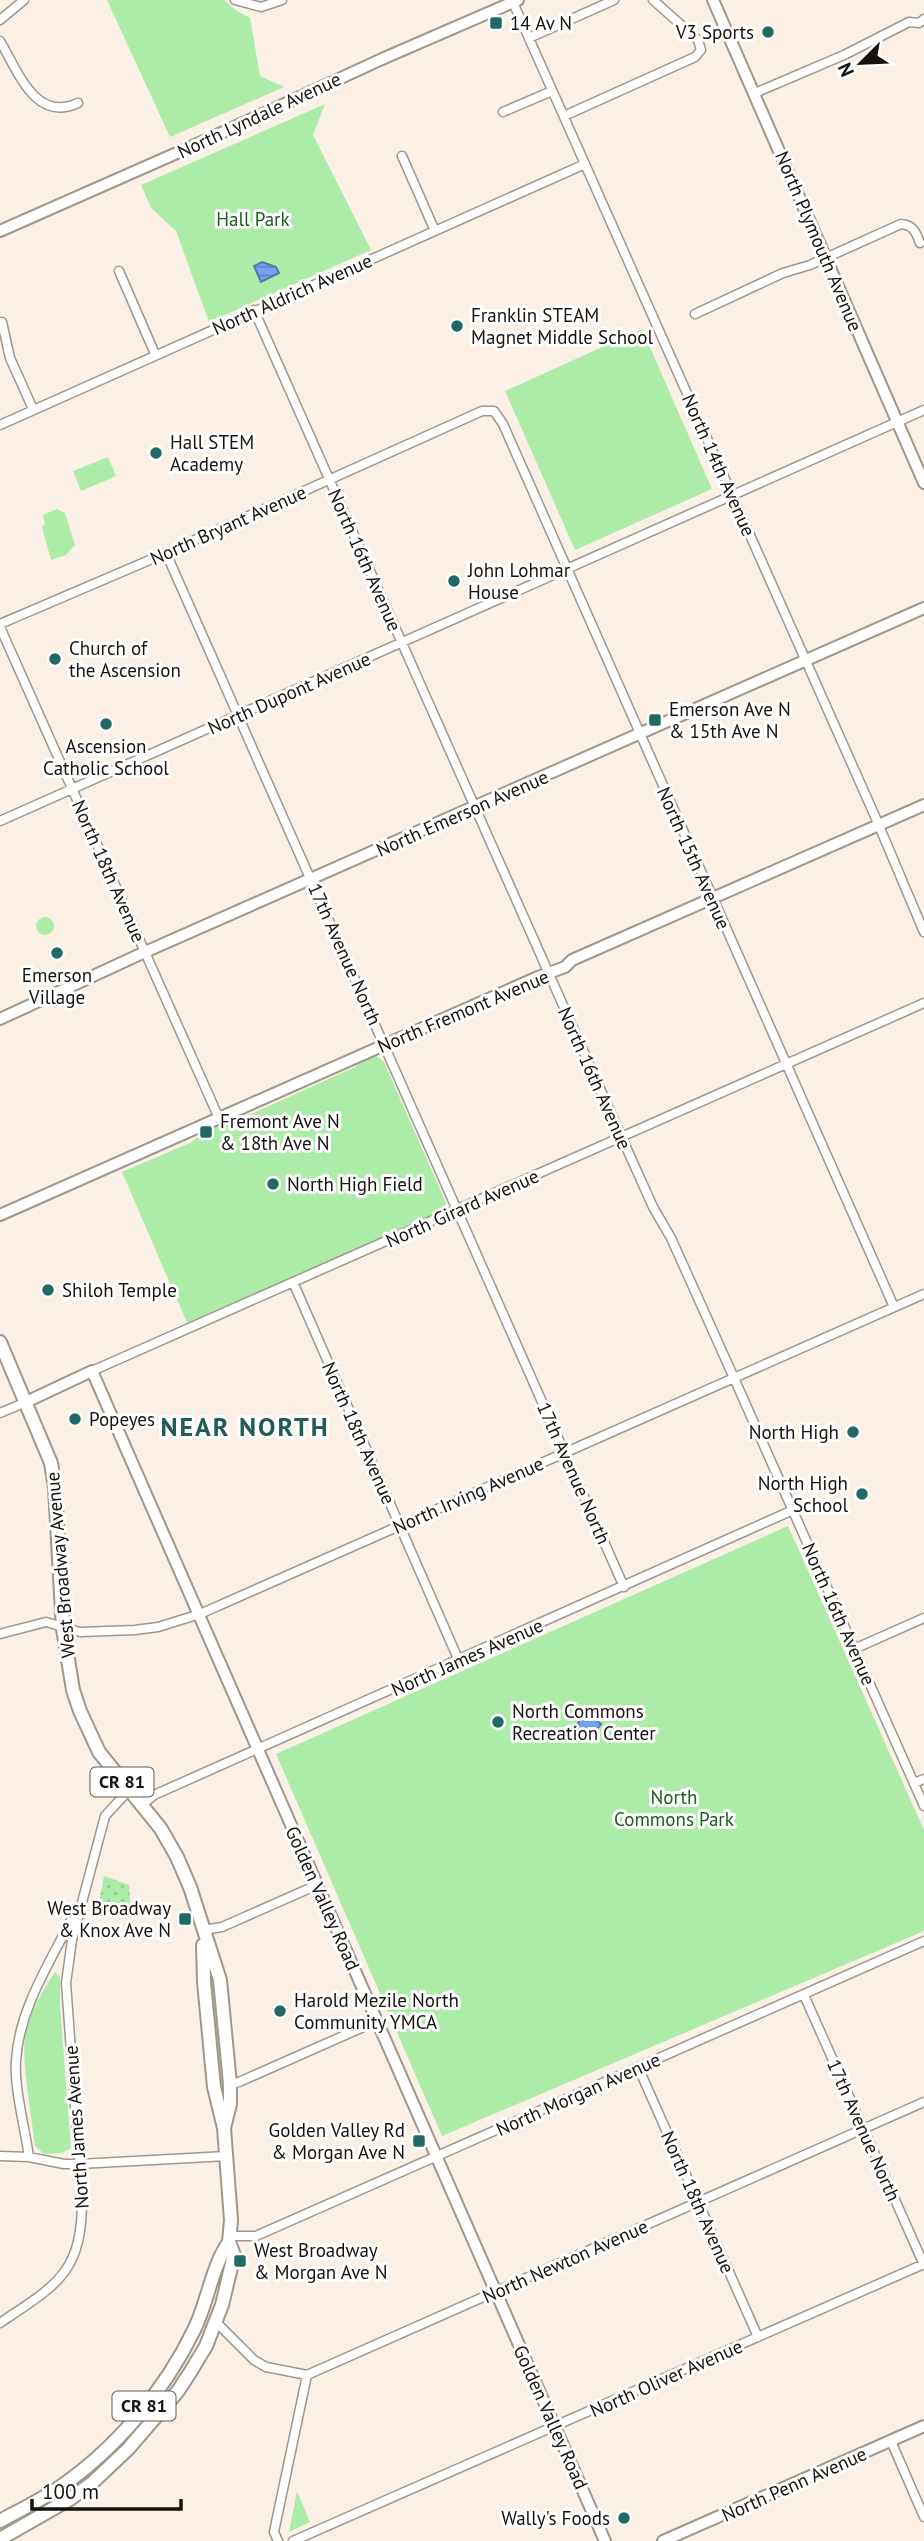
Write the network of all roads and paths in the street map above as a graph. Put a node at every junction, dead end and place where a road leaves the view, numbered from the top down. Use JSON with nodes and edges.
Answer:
{"nodes":[{"id":1,"x":24,"y":0,"type":"edge"},
{"id":2,"x":235,"y":0,"type":"edge"},
{"id":3,"x":282,"y":0,"type":"edge"},
{"id":4,"x":614,"y":0,"type":"edge"},
{"id":5,"x":653,"y":0,"type":"edge"},
{"id":6,"x":713,"y":0,"type":"edge"},
{"id":7,"x":514,"y":1,"type":"edge"},
{"id":8,"x":0,"y":20,"type":"edge"},
{"id":9,"x":922,"y":23,"type":"edge"},
{"id":10,"x":529,"y":38,"type":"junction"},
{"id":11,"x":0,"y":41,"type":"edge"},
{"id":12,"x":552,"y":91,"type":"junction"},
{"id":13,"x":755,"y":93,"type":"junction"},
{"id":14,"x":78,"y":103,"type":"dead end"},
{"id":15,"x":503,"y":112,"type":"dead end"},
{"id":16,"x":564,"y":116,"type":"junction"},
{"id":17,"x":402,"y":156,"type":"dead end"},
{"id":18,"x":585,"y":164,"type":"junction"},
{"id":19,"x":0,"y":231,"type":"edge"},
{"id":20,"x":435,"y":231,"type":"junction"},
{"id":21,"x":920,"y":243,"type":"dead end"},
{"id":22,"x":825,"y":258,"type":"junction"},
{"id":23,"x":119,"y":271,"type":"dead end"},
{"id":24,"x":254,"y":310,"type":"junction"},
{"id":25,"x":695,"y":314,"type":"dead end"},
{"id":26,"x":2,"y":322,"type":"edge"},
{"id":27,"x":155,"y":354,"type":"junction"},
{"id":28,"x":33,"y":409,"type":"junction"},
{"id":29,"x":924,"y":410,"type":"edge"},
{"id":30,"x":494,"y":411,"type":"joint"},
{"id":31,"x":898,"y":422,"type":"junction"},
{"id":32,"x":0,"y":425,"type":"edge"},
{"id":33,"x":330,"y":480,"type":"junction"},
{"id":34,"x":924,"y":483,"type":"edge"},
{"id":35,"x":733,"y":495,"type":"junction"},
{"id":36,"x":166,"y":553,"type":"junction"},
{"id":37,"x":566,"y":568,"type":"junction"},
{"id":38,"x":924,"y":608,"type":"edge"},
{"id":39,"x":0,"y":625,"type":"edge"},
{"id":40,"x":402,"y":642,"type":"junction"},
{"id":41,"x":806,"y":660,"type":"junction"},
{"id":42,"x":238,"y":716,"type":"junction"},
{"id":43,"x":639,"y":734,"type":"junction"},
{"id":44,"x":73,"y":789,"type":"junction"},
{"id":45,"x":924,"y":805,"type":"edge"},
{"id":46,"x":475,"y":807,"type":"junction"},
{"id":47,"x":0,"y":821,"type":"edge"},
{"id":48,"x":879,"y":825,"type":"junction"},
{"id":49,"x":312,"y":879,"type":"junction"},
{"id":50,"x":713,"y":899,"type":"junction"},
{"id":51,"x":924,"y":932,"type":"edge"},
{"id":52,"x":145,"y":952,"type":"junction"},
{"id":53,"x":549,"y":974,"type":"junction"},
{"id":54,"x":924,"y":1003,"type":"edge"},
{"id":55,"x":0,"y":1019,"type":"edge"},
{"id":56,"x":384,"y":1046,"type":"junction"},
{"id":57,"x":786,"y":1065,"type":"junction"},
{"id":58,"x":218,"y":1116,"type":"junction"},
{"id":59,"x":622,"y":1138,"type":"junction"},
{"id":60,"x":458,"y":1210,"type":"junction"},
{"id":61,"x":0,"y":1215,"type":"edge"},
{"id":62,"x":293,"y":1282,"type":"junction"},
{"id":63,"x":924,"y":1294,"type":"edge"},
{"id":64,"x":894,"y":1307,"type":"junction"},
{"id":65,"x":0,"y":1342,"type":"edge"},
{"id":66,"x":92,"y":1371,"type":"junction"},
{"id":67,"x":734,"y":1378,"type":"junction"},
{"id":68,"x":26,"y":1402,"type":"junction"},
{"id":69,"x":0,"y":1413,"type":"edge"},
{"id":70,"x":565,"y":1452,"type":"junction"},
{"id":71,"x":793,"y":1510,"type":"junction"},
{"id":72,"x":400,"y":1527,"type":"junction"},
{"id":73,"x":624,"y":1587,"type":"junction"},
{"id":74,"x":200,"y":1614,"type":"junction"},
{"id":75,"x":924,"y":1618,"type":"edge"},
{"id":76,"x":63,"y":1629,"type":"junction"},
{"id":77,"x":0,"y":1633,"type":"edge"},
{"id":78,"x":854,"y":1649,"type":"junction"},
{"id":79,"x":459,"y":1661,"type":"junction"},
{"id":80,"x":258,"y":1749,"type":"junction"},
{"id":81,"x":924,"y":1779,"type":"edge"},
{"id":82,"x":914,"y":1783,"type":"junction"},
{"id":83,"x":129,"y":1790,"type":"junction"},
{"id":84,"x":142,"y":1805,"type":"junction"},
{"id":85,"x":924,"y":1806,"type":"edge"},
{"id":86,"x":317,"y":1885,"type":"junction"},
{"id":87,"x":83,"y":1897,"type":"junction"},
{"id":88,"x":203,"y":1930,"type":"junction"},
{"id":89,"x":924,"y":1941,"type":"edge"},
{"id":90,"x":804,"y":1995,"type":"junction"},
{"id":91,"x":377,"y":2021,"type":"junction"},
{"id":92,"x":638,"y":2067,"type":"junction"},
{"id":93,"x":230,"y":2084,"type":"junction"},
{"id":94,"x":924,"y":2102,"type":"edge"},
{"id":95,"x":224,"y":2129,"type":"junction"},
{"id":96,"x":863,"y":2129,"type":"junction"},
{"id":97,"x":0,"y":2156,"type":"edge"},
{"id":98,"x":227,"y":2156,"type":"junction"},
{"id":99,"x":29,"y":2157,"type":"junction"},
{"id":100,"x":436,"y":2157,"type":"junction"},
{"id":101,"x":79,"y":2164,"type":"junction"},
{"id":102,"x":699,"y":2202,"type":"junction"},
{"id":103,"x":229,"y":2239,"type":"junction"},
{"id":104,"x":924,"y":2264,"type":"edge"},
{"id":105,"x":496,"y":2292,"type":"junction"},
{"id":106,"x":216,"y":2322,"type":"junction"},
{"id":107,"x":0,"y":2323,"type":"edge"},
{"id":108,"x":758,"y":2337,"type":"junction"},
{"id":109,"x":307,"y":2375,"type":"junction"},
{"id":110,"x":924,"y":2426,"type":"edge"},
{"id":111,"x":555,"y":2427,"type":"junction"},
{"id":112,"x":891,"y":2441,"type":"junction"},
{"id":113,"x":924,"y":2517,"type":"edge"},
{"id":114,"x":0,"y":2521,"type":"edge"},
{"id":115,"x":0,"y":2539,"type":"edge"},
{"id":116,"x":278,"y":2541,"type":"edge"},
{"id":117,"x":293,"y":2541,"type":"edge"},
{"id":118,"x":605,"y":2541,"type":"edge"},
{"id":119,"x":663,"y":2541,"type":"edge"}],
"edges":[{"from":1,"to":8,"type":"street"},
{"from":2,"to":3,"type":"street"},
{"from":4,"to":10,"type":"street"},
{"from":5,"to":16,"type":"street"},
{"from":6,"to":13,"type":"street","name":"North Plymouth Avenue"},
{"from":7,"to":10,"type":"street","name":"North 14th Avenue"},
{"from":7,"to":19,"type":"street","name":"North Lyndale Avenue"},
{"from":9,"to":13,"type":"street"},
{"from":10,"to":12,"type":"street","name":"North 14th Avenue"},
{"from":11,"to":14,"type":"street"},
{"from":12,"to":15,"type":"street"},
{"from":12,"to":16,"type":"street","name":"North 14th Avenue"},
{"from":13,"to":22,"type":"street","name":"North Plymouth Avenue"},
{"from":16,"to":18,"type":"street","name":"North 14th Avenue"},
{"from":17,"to":20,"type":"street"},
{"from":18,"to":20,"type":"street","name":"North Aldrich Avenue"},
{"from":18,"to":35,"type":"street","name":"North 14th Avenue"},
{"from":20,"to":24,"type":"street","name":"North Aldrich Avenue"},
{"from":21,"to":22,"type":"street"},
{"from":22,"to":25,"type":"street"},
{"from":22,"to":31,"type":"street","name":"North Plymouth Avenue"},
{"from":23,"to":27,"type":"street"},
{"from":24,"to":27,"type":"street","name":"North Aldrich Avenue"},
{"from":24,"to":33,"type":"street","name":"North 16th Avenue"},
{"from":26,"to":28,"type":"street"},
{"from":27,"to":28,"type":"street","name":"North Aldrich Avenue"},
{"from":28,"to":32,"type":"street","name":"North Aldrich Avenue"},
{"from":29,"to":31,"type":"street","name":"North Dupont Avenue"},
{"from":30,"to":33,"type":"street","name":"North Bryant Avenue"},
{"from":30,"to":37,"type":"street","name":"North 15th Avenue"},
{"from":31,"to":34,"type":"street","name":"North Plymouth Avenue"},
{"from":31,"to":35,"type":"street","name":"North Dupont Avenue"},
{"from":33,"to":36,"type":"street","name":"North Bryant Avenue"},
{"from":33,"to":40,"type":"street","name":"North 16th Avenue"},
{"from":35,"to":37,"type":"street","name":"North Dupont Avenue"},
{"from":35,"to":41,"type":"street","name":"North 14th Avenue"},
{"from":36,"to":39,"type":"street","name":"North Bryant Avenue"},
{"from":36,"to":42,"type":"street","name":"17th Avenue North"},
{"from":37,"to":40,"type":"street","name":"North Dupont Avenue"},
{"from":37,"to":43,"type":"street","name":"North 15th Avenue"},
{"from":38,"to":41,"type":"street","name":"North Emerson Avenue"},
{"from":39,"to":44,"type":"street","name":"North 18th Avenue"},
{"from":40,"to":42,"type":"street","name":"North Dupont Avenue"},
{"from":40,"to":46,"type":"street","name":"North 16th Avenue"},
{"from":41,"to":43,"type":"street","name":"North Emerson Avenue"},
{"from":41,"to":48,"type":"street","name":"North 14th Avenue"},
{"from":42,"to":44,"type":"street","name":"North Dupont Avenue"},
{"from":42,"to":49,"type":"street","name":"17th Avenue North"},
{"from":43,"to":46,"type":"street","name":"North Emerson Avenue"},
{"from":43,"to":50,"type":"street","name":"North 15th Avenue"},
{"from":44,"to":47,"type":"street","name":"North Dupont Avenue"},
{"from":44,"to":52,"type":"street","name":"North 18th Avenue"},
{"from":45,"to":48,"type":"street","name":"North Fremont Avenue"},
{"from":46,"to":49,"type":"street","name":"North Emerson Avenue"},
{"from":46,"to":53,"type":"street","name":"North 16th Avenue"},
{"from":48,"to":50,"type":"street","name":"North Fremont Avenue"},
{"from":48,"to":51,"type":"street","name":"North 14th Avenue"},
{"from":49,"to":52,"type":"street","name":"North Emerson Avenue"},
{"from":49,"to":56,"type":"street","name":"17th Avenue North"},
{"from":50,"to":53,"type":"street","name":"North Fremont Avenue"},
{"from":50,"to":57,"type":"street","name":"North 15th Avenue"},
{"from":52,"to":55,"type":"street","name":"North Emerson Avenue"},
{"from":52,"to":58,"type":"street","name":"North 18th Avenue"},
{"from":53,"to":56,"type":"street","name":"North Fremont Avenue"},
{"from":53,"to":59,"type":"street","name":"North 16th Avenue"},
{"from":54,"to":57,"type":"street","name":"North Girard Avenue"},
{"from":56,"to":58,"type":"street","name":"North Fremont Avenue"},
{"from":56,"to":60,"type":"street","name":"17th Avenue North"},
{"from":57,"to":59,"type":"street","name":"North Girard Avenue"},
{"from":57,"to":64,"type":"street","name":"North 15th Avenue"},
{"from":58,"to":61,"type":"street","name":"North Fremont Avenue"},
{"from":59,"to":60,"type":"street","name":"North Girard Avenue"},
{"from":59,"to":67,"type":"street","name":"North 16th Avenue"},
{"from":60,"to":62,"type":"street","name":"North Girard Avenue"},
{"from":60,"to":70,"type":"street","name":"17th Avenue North"},
{"from":62,"to":66,"type":"street","name":"North Girard Avenue"},
{"from":62,"to":72,"type":"street","name":"North 18th Avenue"},
{"from":63,"to":64,"type":"street","name":"North Irving Avenue"},
{"from":64,"to":67,"type":"street","name":"North Irving Avenue"},
{"from":65,"to":68,"type":"main road","name":"West Broadway Avenue","number":"CR 81"},
{"from":66,"to":68,"type":"street","name":"North Girard Avenue"},
{"from":66,"to":74,"type":"street","name":"Golden Valley Road"},
{"from":67,"to":70,"type":"street","name":"North Irving Avenue"},
{"from":67,"to":71,"type":"street","name":"North 16th Avenue"},
{"from":68,"to":69,"type":"street","name":"North Girard Avenue"},
{"from":68,"to":76,"type":"main road","name":"West Broadway Avenue","number":"CR 81"},
{"from":70,"to":72,"type":"street","name":"North Irving Avenue"},
{"from":70,"to":73,"type":"street","name":"17th Avenue North"},
{"from":71,"to":73,"type":"street","name":"North James Avenue"},
{"from":71,"to":78,"type":"street","name":"North 16th Avenue"},
{"from":72,"to":74,"type":"street","name":"North Irving Avenue"},
{"from":72,"to":79,"type":"street","name":"North 18th Avenue"},
{"from":73,"to":79,"type":"street","name":"North James Avenue"},
{"from":74,"to":76,"type":"street","name":"North Irving Avenue"},
{"from":74,"to":80,"type":"street","name":"Golden Valley Road"},
{"from":75,"to":78,"type":"street"},
{"from":76,"to":77,"type":"street","name":"North Irving Avenue"},
{"from":76,"to":83,"type":"main road","name":"West Broadway Avenue","number":"CR 81"},
{"from":78,"to":82,"type":"street","name":"North 16th Avenue"},
{"from":79,"to":80,"type":"street","name":"North James Avenue"},
{"from":80,"to":84,"type":"street","name":"North James Avenue"},
{"from":80,"to":86,"type":"street","name":"Golden Valley Road"},
{"from":81,"to":82,"type":"street"},
{"from":82,"to":85,"type":"street","name":"North 16th Avenue"},
{"from":83,"to":84,"type":"main road","name":"West Broadway Avenue","number":"CR 81"},
{"from":83,"to":87,"type":"street","name":"North James Avenue"},
{"from":84,"to":88,"type":"main road","name":"West Broadway Avenue","number":"CR 81"},
{"from":86,"to":88,"type":"street"},
{"from":86,"to":91,"type":"street","name":"Golden Valley Road"},
{"from":87,"to":99,"type":"street","name":"North James Avenue"},
{"from":87,"to":101,"type":"street","name":"North James Avenue"},
{"from":88,"to":93,"type":"main road","name":"West Broadway Avenue","number":"CR 81"},
{"from":88,"to":95,"type":"main road","name":"West Broadway Avenue","number":"CR 81"},
{"from":89,"to":90,"type":"street","name":"North Morgan Avenue"},
{"from":90,"to":92,"type":"street","name":"North Morgan Avenue"},
{"from":90,"to":96,"type":"street","name":"17th Avenue North"},
{"from":91,"to":93,"type":"street"},
{"from":91,"to":100,"type":"street","name":"Golden Valley Road"},
{"from":92,"to":100,"type":"street","name":"North Morgan Avenue"},
{"from":92,"to":102,"type":"street","name":"North 18th Avenue"},
{"from":93,"to":95,"type":"main road","name":"West Broadway Avenue","number":"CR 81"},
{"from":94,"to":96,"type":"street","name":"North Newton Avenue"},
{"from":95,"to":98,"type":"main road","name":"West Broadway Avenue","number":"CR 81"},
{"from":96,"to":102,"type":"street","name":"North Newton Avenue"},
{"from":96,"to":104,"type":"street","name":"17th Avenue North"},
{"from":97,"to":99,"type":"street"},
{"from":98,"to":101,"type":"street"},
{"from":98,"to":103,"type":"main road","name":"West Broadway Avenue","number":"CR 81"},
{"from":99,"to":101,"type":"street"},
{"from":100,"to":103,"type":"street","name":"North Morgan Avenue"},
{"from":100,"to":105,"type":"street","name":"Golden Valley Road"},
{"from":101,"to":107,"type":"street","name":"North James Avenue"},
{"from":102,"to":105,"type":"street","name":"North Newton Avenue"},
{"from":102,"to":108,"type":"street","name":"North 18th Avenue"},
{"from":103,"to":106,"type":"main road","name":"West Broadway Avenue","number":"CR 81"},
{"from":103,"to":114,"type":"main road","name":"West Broadway Avenue","number":"CR 81"},
{"from":104,"to":108,"type":"street","name":"North Oliver Avenue"},
{"from":105,"to":109,"type":"street","name":"North Newton Avenue"},
{"from":105,"to":111,"type":"street","name":"Golden Valley Road"},
{"from":106,"to":109,"type":"street"},
{"from":106,"to":115,"type":"main road","name":"West Broadway Avenue","number":"CR 81"},
{"from":108,"to":111,"type":"street","name":"North Oliver Avenue"},
{"from":109,"to":116,"type":"street"},
{"from":110,"to":112,"type":"street","name":"North Penn Avenue"},
{"from":111,"to":117,"type":"street","name":"North Oliver Avenue"},
{"from":111,"to":118,"type":"street","name":"Golden Valley Road"},
{"from":112,"to":113,"type":"street"},
{"from":112,"to":119,"type":"street","name":"North Penn Avenue"}]}
